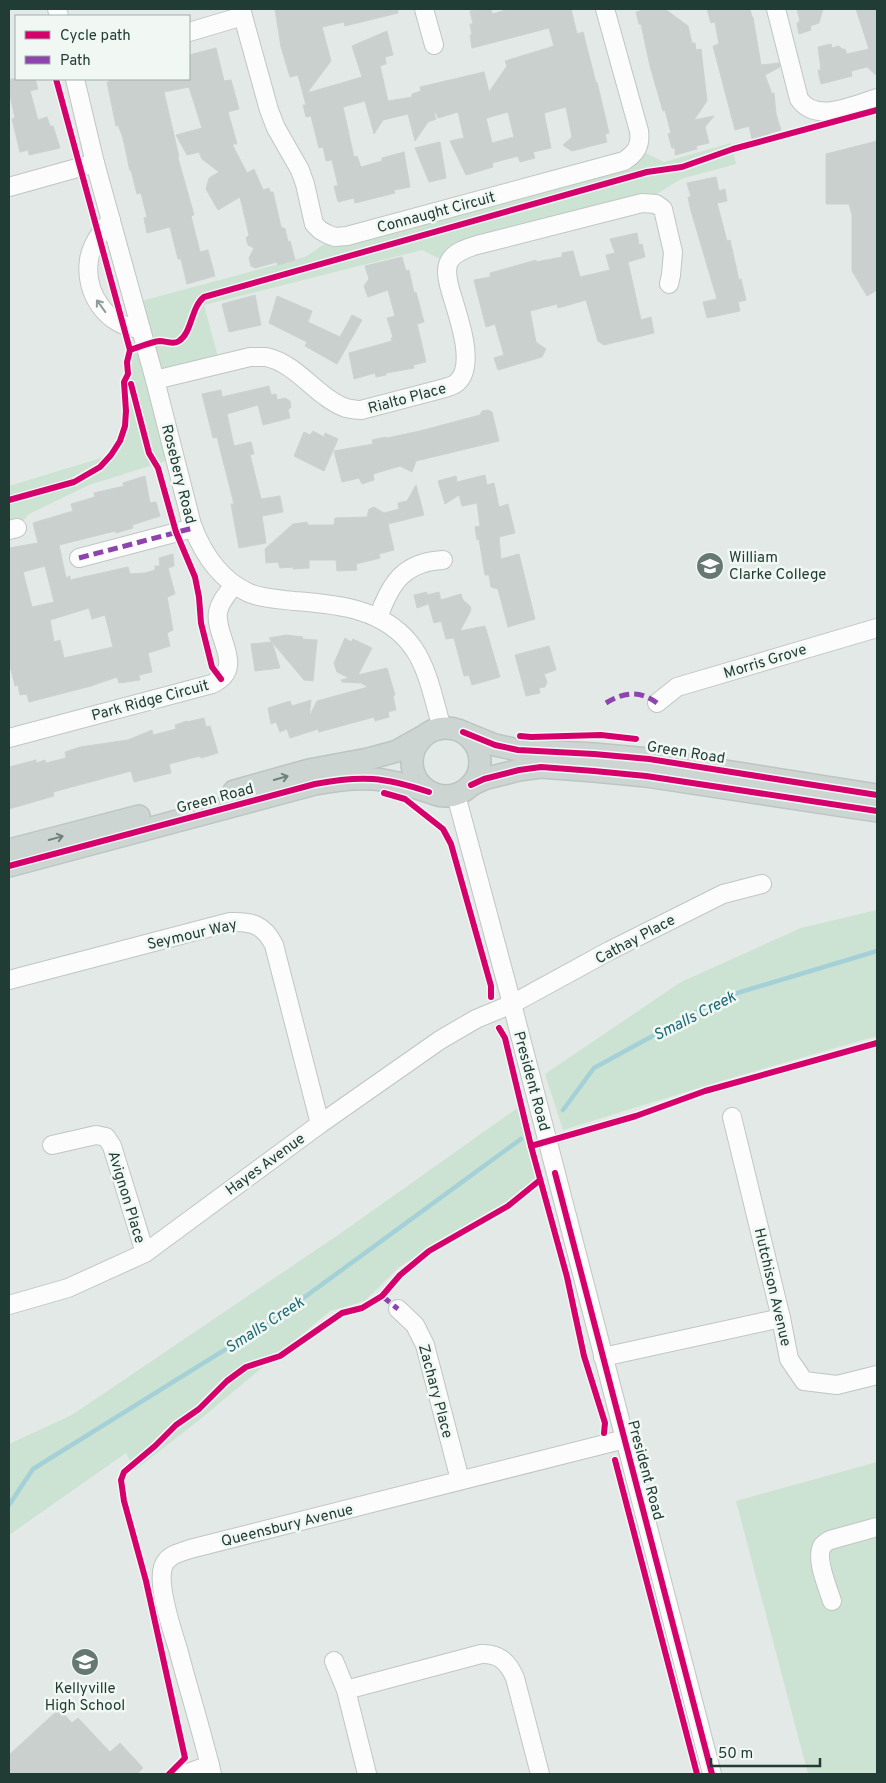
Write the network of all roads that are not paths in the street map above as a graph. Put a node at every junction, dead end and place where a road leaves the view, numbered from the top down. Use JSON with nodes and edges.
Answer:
{"nodes":[{"id":1,"x":424,"y":9,"type":"edge"},
{"id":2,"x":605,"y":9,"type":"edge"},
{"id":3,"x":776,"y":9,"type":"edge"},
{"id":4,"x":242,"y":12,"type":"edge"},
{"id":5,"x":190,"y":32,"type":"edge"},
{"id":6,"x":434,"y":45,"type":"dead end"},
{"id":7,"x":75,"y":80,"type":"edge"},
{"id":8,"x":877,"y":98,"type":"edge"},
{"id":9,"x":95,"y":163,"type":"junction"},
{"id":10,"x":9,"y":187,"type":"edge"},
{"id":11,"x":111,"y":220,"type":"junction"},
{"id":12,"x":668,"y":284,"type":"dead end"},
{"id":13,"x":141,"y":329,"type":"junction"},
{"id":14,"x":155,"y":380,"type":"junction"},
{"id":15,"x":193,"y":528,"type":"junction"},
{"id":16,"x":79,"y":558,"type":"dead end"},
{"id":17,"x":443,"y":560,"type":"dead end"},
{"id":18,"x":234,"y":585,"type":"junction"},
{"id":19,"x":378,"y":618,"type":"junction"},
{"id":20,"x":877,"y":628,"type":"edge"},
{"id":21,"x":657,"y":703,"type":"dead end"},
{"id":22,"x":442,"y":728,"type":"junction"},
{"id":23,"x":463,"y":732,"type":"junction"},
{"id":24,"x":422,"y":737,"type":"junction"},
{"id":25,"x":9,"y":738,"type":"edge"},
{"id":26,"x":464,"y":790,"type":"junction"},
{"id":27,"x":429,"y":792,"type":"junction"},
{"id":28,"x":877,"y":795,"type":"edge"},
{"id":29,"x":877,"y":811,"type":"edge"},
{"id":30,"x":9,"y":850,"type":"edge"},
{"id":31,"x":9,"y":866,"type":"edge"},
{"id":32,"x":762,"y":884,"type":"dead end"},
{"id":33,"x":9,"y":980,"type":"edge"},
{"id":34,"x":512,"y":1004,"type":"junction"},
{"id":35,"x":732,"y":1117,"type":"dead end"},
{"id":36,"x":320,"y":1124,"type":"junction"},
{"id":37,"x":52,"y":1145,"type":"dead end"},
{"id":38,"x":144,"y":1253,"type":"junction"},
{"id":39,"x":9,"y":1305,"type":"edge"},
{"id":40,"x":398,"y":1309,"type":"dead end"},
{"id":41,"x":781,"y":1318,"type":"junction"},
{"id":42,"x":603,"y":1357,"type":"junction"},
{"id":43,"x":877,"y":1374,"type":"edge"},
{"id":44,"x":624,"y":1439,"type":"junction"},
{"id":45,"x":460,"y":1480,"type":"junction"},
{"id":46,"x":877,"y":1527,"type":"edge"},
{"id":47,"x":832,"y":1601,"type":"dead end"},
{"id":48,"x":334,"y":1661,"type":"dead end"},
{"id":49,"x":346,"y":1690,"type":"junction"},
{"id":50,"x":211,"y":1769,"type":"edge"},
{"id":51,"x":185,"y":1774,"type":"edge"},
{"id":52,"x":367,"y":1774,"type":"edge"},
{"id":53,"x":540,"y":1774,"type":"edge"},
{"id":54,"x":712,"y":1774,"type":"edge"}],
"edges":[{"from":1,"to":6,"type":"street"},
{"from":2,"to":4,"type":"street","name":"Connaught Circuit"},
{"from":3,"to":8,"type":"street"},
{"from":4,"to":5,"type":"street"},
{"from":7,"to":9,"type":"street","name":"Rosebery Road"},
{"from":9,"to":10,"type":"street"},
{"from":9,"to":11,"type":"street","name":"Rosebery Road"},
{"from":11,"to":13,"type":"street","name":"Rosebery Road"},
{"from":13,"to":11,"type":"street","one_way":true},
{"from":12,"to":14,"type":"street","name":"Rialto Place"},
{"from":13,"to":14,"type":"street","name":"Rosebery Road"},
{"from":14,"to":15,"type":"street","name":"Rosebery Road"},
{"from":15,"to":16,"type":"street"},
{"from":15,"to":18,"type":"street","name":"Rosebery Road"},
{"from":17,"to":19,"type":"street"},
{"from":18,"to":19,"type":"street","name":"Rosebery Road"},
{"from":18,"to":25,"type":"street","name":"Park Ridge Circuit"},
{"from":19,"to":22,"type":"street","name":"Rosebery Road"},
{"from":20,"to":21,"type":"street","name":"Morris Grove"},
{"from":22,"to":23,"type":"main road"},
{"from":22,"to":24,"type":"main road"},
{"from":23,"to":26,"type":"main road"},
{"from":23,"to":28,"type":"main road","name":"Green Road"},
{"from":24,"to":27,"type":"main road"},
{"from":30,"to":24,"type":"main road","name":"Green Road","one_way":true},
{"from":26,"to":27,"type":"main road"},
{"from":26,"to":29,"type":"main road","name":"Green Road"},
{"from":26,"to":34,"type":"street","name":"President Road"},
{"from":27,"to":31,"type":"main road","name":"Green Road"},
{"from":32,"to":34,"type":"street","name":"Cathay Place"},
{"from":33,"to":36,"type":"street","name":"Seymour Way"},
{"from":34,"to":36,"type":"street","name":"Hayes Avenue"},
{"from":34,"to":42,"type":"street","name":"President Road"},
{"from":35,"to":41,"type":"street","name":"Hutchison Avenue"},
{"from":36,"to":38,"type":"street","name":"Hayes Avenue"},
{"from":37,"to":38,"type":"street","name":"Avignon Place"},
{"from":38,"to":39,"type":"street","name":"Hayes Avenue"},
{"from":40,"to":45,"type":"street","name":"Zachary Place"},
{"from":41,"to":42,"type":"street"},
{"from":41,"to":43,"type":"street","name":"Hutchison Avenue"},
{"from":42,"to":44,"type":"street","name":"President Road"},
{"from":44,"to":45,"type":"street","name":"Queensbury Avenue"},
{"from":44,"to":54,"type":"street","name":"President Road"},
{"from":45,"to":50,"type":"street","name":"Queensbury Avenue"},
{"from":46,"to":47,"type":"street"},
{"from":48,"to":49,"type":"street"},
{"from":49,"to":52,"type":"street"},
{"from":49,"to":53,"type":"street"},
{"from":50,"to":51,"type":"street"}]}
